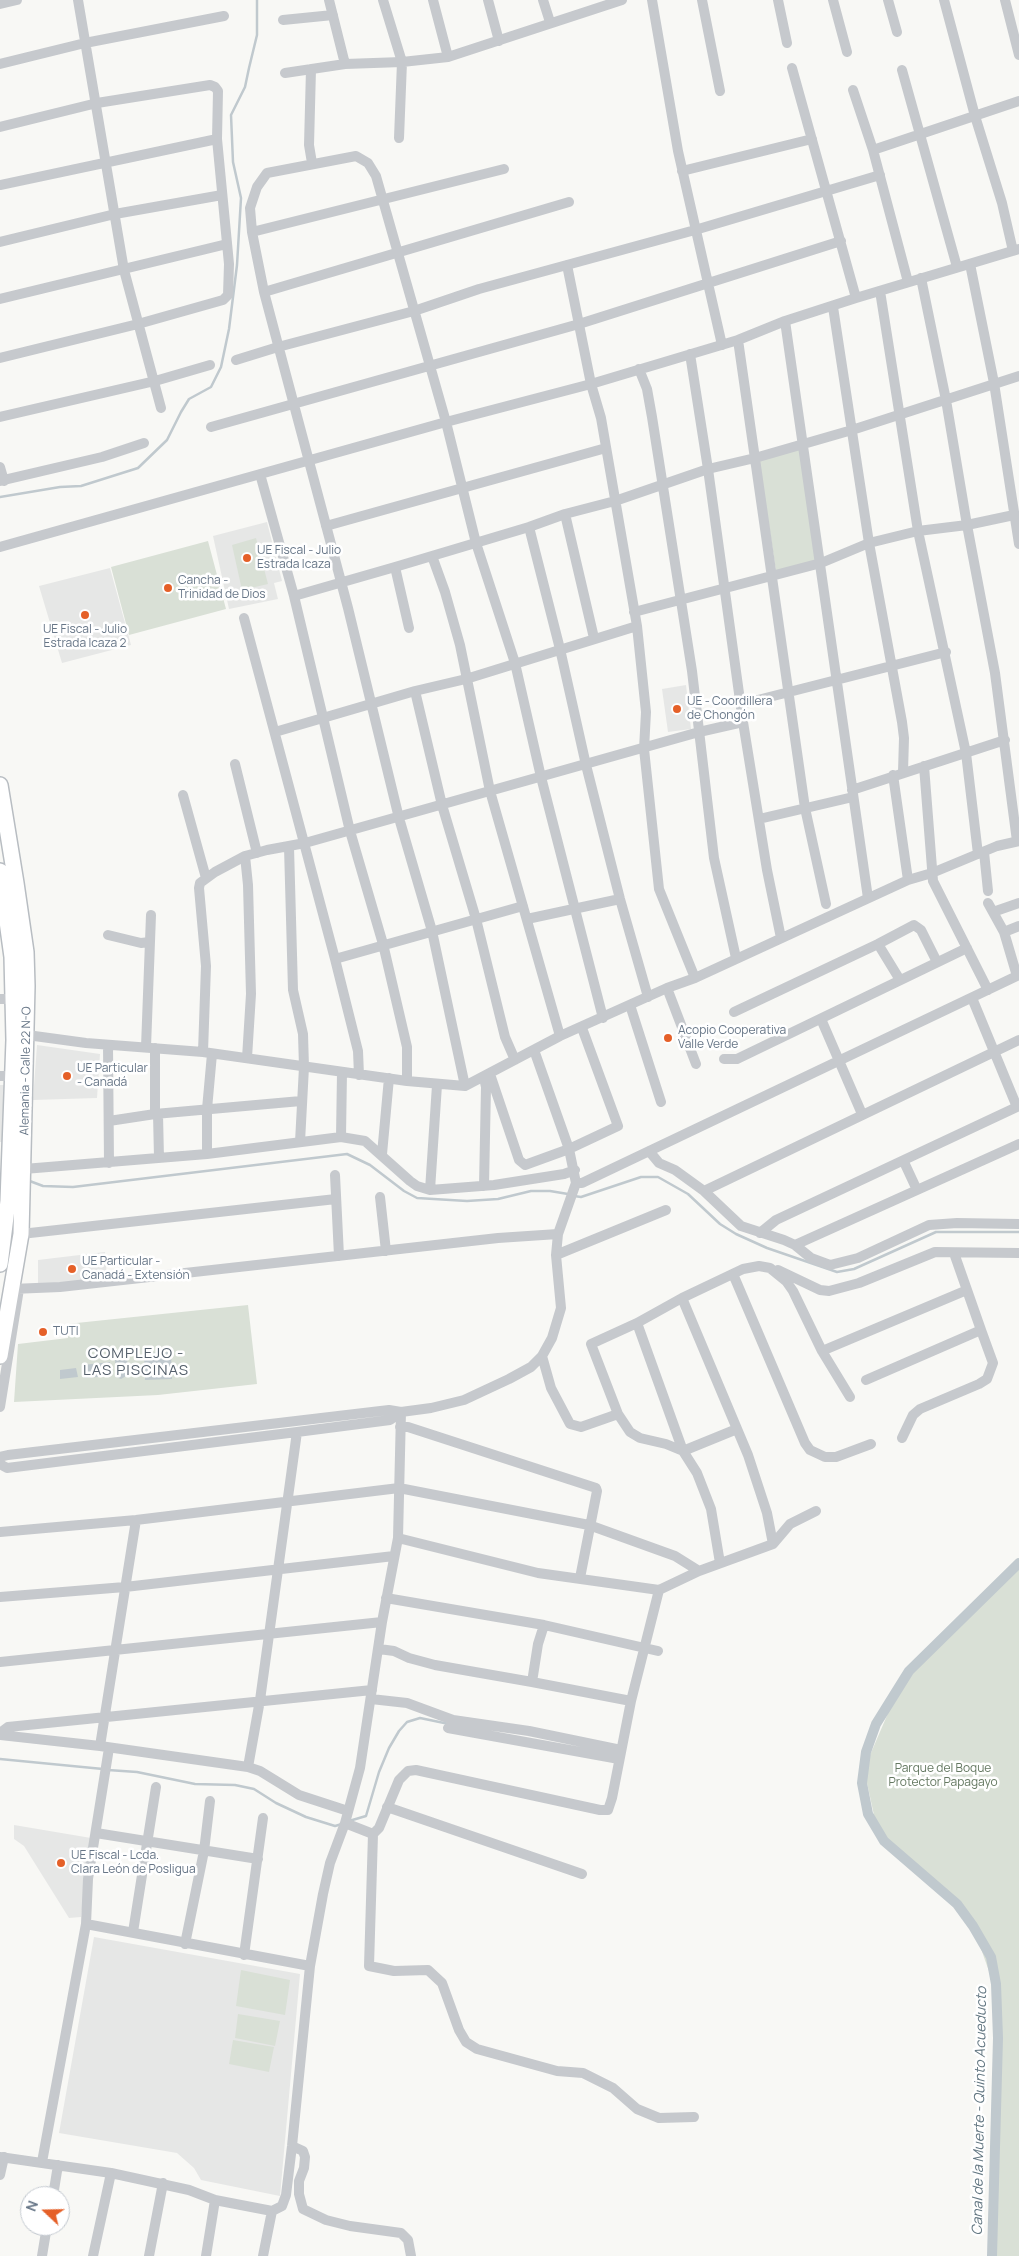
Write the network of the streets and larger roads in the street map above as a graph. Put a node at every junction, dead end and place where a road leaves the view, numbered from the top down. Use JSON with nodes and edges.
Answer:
{"nodes":[{"id":1,"x":17,"y":0,"type":"edge"},
{"id":2,"x":78,"y":0,"type":"edge"},
{"id":3,"x":329,"y":0,"type":"edge"},
{"id":4,"x":383,"y":0,"type":"edge"},
{"id":5,"x":433,"y":0,"type":"edge"},
{"id":6,"x":488,"y":0,"type":"edge"},
{"id":7,"x":543,"y":0,"type":"edge"},
{"id":8,"x":622,"y":0,"type":"edge"},
{"id":9,"x":652,"y":0,"type":"edge"},
{"id":10,"x":702,"y":0,"type":"edge"},
{"id":11,"x":778,"y":0,"type":"edge"},
{"id":12,"x":833,"y":0,"type":"edge"},
{"id":13,"x":888,"y":0,"type":"edge"},
{"id":14,"x":944,"y":0,"type":"edge"},
{"id":15,"x":1005,"y":0,"type":"edge"},
{"id":16,"x":599,"y":3,"type":"edge"},
{"id":17,"x":0,"y":4,"type":"edge"},
{"id":18,"x":333,"y":15,"type":"junction"},
{"id":19,"x":224,"y":16,"type":"dead end"},
{"id":20,"x":283,"y":20,"type":"dead end"},
{"id":21,"x":550,"y":22,"type":"junction"},
{"id":22,"x":897,"y":32,"type":"dead end"},
{"id":23,"x":499,"y":41,"type":"junction"},
{"id":24,"x":85,"y":43,"type":"junction"},
{"id":25,"x":787,"y":43,"type":"dead end"},
{"id":26,"x":847,"y":52,"type":"dead end"},
{"id":27,"x":1019,"y":55,"type":"edge"},
{"id":28,"x":448,"y":56,"type":"junction"},
{"id":29,"x":402,"y":62,"type":"junction"},
{"id":30,"x":0,"y":64,"type":"edge"},
{"id":31,"x":345,"y":64,"type":"junction"},
{"id":32,"x":792,"y":68,"type":"dead end"},
{"id":33,"x":311,"y":69,"type":"junction"},
{"id":34,"x":902,"y":70,"type":"dead end"},
{"id":35,"x":285,"y":73,"type":"dead end"},
{"id":36,"x":853,"y":90,"type":"dead end"},
{"id":37,"x":720,"y":91,"type":"dead end"},
{"id":38,"x":1019,"y":101,"type":"edge"},
{"id":39,"x":97,"y":103,"type":"junction"},
{"id":40,"x":976,"y":116,"type":"junction"},
{"id":41,"x":0,"y":126,"type":"edge"},
{"id":42,"x":920,"y":134,"type":"junction"},
{"id":43,"x":398,"y":138,"type":"dead end"},
{"id":44,"x":217,"y":139,"type":"junction"},
{"id":45,"x":812,"y":139,"type":"junction"},
{"id":46,"x":873,"y":150,"type":"junction"},
{"id":47,"x":105,"y":162,"type":"junction"},
{"id":48,"x":312,"y":163,"type":"junction"},
{"id":49,"x":504,"y":169,"type":"dead end"},
{"id":50,"x":682,"y":171,"type":"junction"},
{"id":51,"x":880,"y":175,"type":"junction"},
{"id":52,"x":0,"y":185,"type":"edge"},
{"id":53,"x":828,"y":192,"type":"junction"},
{"id":54,"x":222,"y":195,"type":"junction"},
{"id":55,"x":383,"y":198,"type":"junction"},
{"id":56,"x":569,"y":202,"type":"dead end"},
{"id":57,"x":115,"y":214,"type":"junction"},
{"id":58,"x":695,"y":230,"type":"junction"},
{"id":59,"x":252,"y":232,"type":"junction"},
{"id":60,"x":841,"y":241,"type":"junction"},
{"id":61,"x":0,"y":242,"type":"edge"},
{"id":62,"x":227,"y":244,"type":"junction"},
{"id":63,"x":1017,"y":251,"type":"edge"},
{"id":64,"x":397,"y":254,"type":"junction"},
{"id":65,"x":970,"y":264,"type":"junction"},
{"id":66,"x":566,"y":265,"type":"junction"},
{"id":67,"x":956,"y":267,"type":"junction"},
{"id":68,"x":124,"y":270,"type":"junction"},
{"id":69,"x":921,"y":278,"type":"junction"},
{"id":70,"x":908,"y":282,"type":"junction"},
{"id":71,"x":708,"y":283,"type":"junction"},
{"id":72,"x":880,"y":291,"type":"junction"},
{"id":73,"x":264,"y":292,"type":"junction"},
{"id":74,"x":856,"y":298,"type":"junction"},
{"id":75,"x":0,"y":299,"type":"edge"},
{"id":76,"x":833,"y":307,"type":"junction"},
{"id":77,"x":414,"y":311,"type":"junction"},
{"id":78,"x":785,"y":321,"type":"junction"},
{"id":79,"x":138,"y":324,"type":"junction"},
{"id":80,"x":579,"y":324,"type":"junction"},
{"id":81,"x":738,"y":340,"type":"junction"},
{"id":82,"x":722,"y":345,"type":"junction"},
{"id":83,"x":278,"y":346,"type":"junction"},
{"id":84,"x":690,"y":354,"type":"junction"},
{"id":85,"x":0,"y":358,"type":"edge"},
{"id":86,"x":236,"y":360,"type":"dead end"},
{"id":87,"x":210,"y":365,"type":"dead end"},
{"id":88,"x":431,"y":366,"type":"junction"},
{"id":89,"x":639,"y":368,"type":"junction"},
{"id":90,"x":1019,"y":376,"type":"edge"},
{"id":91,"x":155,"y":381,"type":"junction"},
{"id":92,"x":591,"y":384,"type":"junction"},
{"id":93,"x":994,"y":384,"type":"junction"},
{"id":94,"x":946,"y":400,"type":"junction"},
{"id":95,"x":295,"y":404,"type":"junction"},
{"id":96,"x":162,"y":408,"type":"dead end"},
{"id":97,"x":899,"y":415,"type":"junction"},
{"id":98,"x":0,"y":417,"type":"edge"},
{"id":99,"x":446,"y":422,"type":"junction"},
{"id":100,"x":210,"y":427,"type":"dead end"},
{"id":101,"x":852,"y":430,"type":"junction"},
{"id":102,"x":144,"y":443,"type":"dead end"},
{"id":103,"x":804,"y":444,"type":"junction"},
{"id":104,"x":606,"y":448,"type":"junction"},
{"id":105,"x":755,"y":458,"type":"junction"},
{"id":106,"x":308,"y":461,"type":"junction"},
{"id":107,"x":0,"y":467,"type":"edge"},
{"id":108,"x":708,"y":469,"type":"junction"},
{"id":109,"x":260,"y":474,"type":"junction"},
{"id":110,"x":2,"y":481,"type":"edge"},
{"id":111,"x":661,"y":486,"type":"junction"},
{"id":112,"x":462,"y":488,"type":"junction"},
{"id":113,"x":615,"y":501,"type":"junction"},
{"id":114,"x":565,"y":514,"type":"junction"},
{"id":115,"x":1016,"y":521,"type":"edge"},
{"id":116,"x":966,"y":525,"type":"junction"},
{"id":117,"x":326,"y":526,"type":"junction"},
{"id":118,"x":529,"y":527,"type":"junction"},
{"id":119,"x":918,"y":531,"type":"junction"},
{"id":120,"x":476,"y":543,"type":"junction"},
{"id":121,"x":869,"y":543,"type":"junction"},
{"id":122,"x":1019,"y":544,"type":"edge"},
{"id":123,"x":0,"y":547,"type":"edge"},
{"id":124,"x":432,"y":556,"type":"junction"},
{"id":125,"x":821,"y":563,"type":"junction"},
{"id":126,"x":395,"y":567,"type":"junction"},
{"id":127,"x":771,"y":576,"type":"junction"},
{"id":128,"x":340,"y":582,"type":"junction"},
{"id":129,"x":726,"y":589,"type":"junction"},
{"id":130,"x":294,"y":596,"type":"junction"},
{"id":131,"x":680,"y":600,"type":"junction"},
{"id":132,"x":634,"y":612,"type":"junction"},
{"id":133,"x":244,"y":618,"type":"dead end"},
{"id":134,"x":637,"y":626,"type":"junction"},
{"id":135,"x":409,"y":628,"type":"dead end"},
{"id":136,"x":594,"y":638,"type":"junction"},
{"id":137,"x":560,"y":650,"type":"junction"},
{"id":138,"x":946,"y":652,"type":"junction"},
{"id":139,"x":515,"y":663,"type":"junction"},
{"id":140,"x":892,"y":665,"type":"junction"},
{"id":141,"x":466,"y":679,"type":"junction"},
{"id":142,"x":837,"y":680,"type":"junction"},
{"id":143,"x":415,"y":691,"type":"junction"},
{"id":144,"x":788,"y":692,"type":"junction"},
{"id":145,"x":370,"y":704,"type":"junction"},
{"id":146,"x":742,"y":704,"type":"junction"},
{"id":147,"x":324,"y":718,"type":"junction"},
{"id":148,"x":744,"y":722,"type":"junction"},
{"id":149,"x":275,"y":732,"type":"junction"},
{"id":150,"x":699,"y":732,"type":"junction"},
{"id":151,"x":1005,"y":740,"type":"junction"},
{"id":152,"x":644,"y":749,"type":"junction"},
{"id":153,"x":966,"y":753,"type":"junction"},
{"id":154,"x":235,"y":764,"type":"dead end"},
{"id":155,"x":586,"y":765,"type":"junction"},
{"id":156,"x":924,"y":766,"type":"junction"},
{"id":157,"x":898,"y":774,"type":"junction"},
{"id":158,"x":541,"y":777,"type":"junction"},
{"id":159,"x":0,"y":785,"type":"edge"},
{"id":160,"x":490,"y":791,"type":"junction"},
{"id":161,"x":853,"y":794,"type":"junction"},
{"id":162,"x":183,"y":796,"type":"dead end"},
{"id":163,"x":442,"y":805,"type":"junction"},
{"id":164,"x":804,"y":808,"type":"junction"},
{"id":165,"x":398,"y":818,"type":"junction"},
{"id":166,"x":759,"y":819,"type":"junction"},
{"id":167,"x":350,"y":831,"type":"junction"},
{"id":168,"x":1018,"y":841,"type":"edge"},
{"id":169,"x":305,"y":843,"type":"junction"},
{"id":170,"x":289,"y":847,"type":"junction"},
{"id":171,"x":257,"y":853,"type":"junction"},
{"id":172,"x":981,"y":853,"type":"junction"},
{"id":173,"x":245,"y":856,"type":"junction"},
{"id":174,"x":0,"y":871,"type":"edge"},
{"id":175,"x":932,"y":873,"type":"junction"},
{"id":176,"x":206,"y":878,"type":"junction"},
{"id":177,"x":908,"y":880,"type":"junction"},
{"id":178,"x":988,"y":891,"type":"dead end"},
{"id":179,"x":868,"y":898,"type":"junction"},
{"id":180,"x":620,"y":899,"type":"junction"},
{"id":181,"x":826,"y":904,"type":"dead end"},
{"id":182,"x":1019,"y":904,"type":"edge"},
{"id":183,"x":523,"y":906,"type":"junction"},
{"id":184,"x":575,"y":907,"type":"junction"},
{"id":185,"x":150,"y":914,"type":"dead end"},
{"id":186,"x":476,"y":919,"type":"junction"},
{"id":187,"x":527,"y":919,"type":"junction"},
{"id":188,"x":1019,"y":926,"type":"edge"},
{"id":189,"x":432,"y":931,"type":"junction"},
{"id":190,"x":1004,"y":932,"type":"junction"},
{"id":191,"x":108,"y":935,"type":"dead end"},
{"id":192,"x":780,"y":938,"type":"junction"},
{"id":193,"x":150,"y":942,"type":"junction"},
{"id":194,"x":383,"y":944,"type":"junction"},
{"id":195,"x":878,"y":944,"type":"junction"},
{"id":196,"x":967,"y":948,"type":"junction"},
{"id":197,"x":335,"y":958,"type":"junction"},
{"id":198,"x":736,"y":958,"type":"junction"},
{"id":199,"x":937,"y":962,"type":"junction"},
{"id":200,"x":1018,"y":976,"type":"edge"},
{"id":201,"x":695,"y":978,"type":"junction"},
{"id":202,"x":900,"y":980,"type":"junction"},
{"id":203,"x":667,"y":988,"type":"junction"},
{"id":204,"x":988,"y":990,"type":"junction"},
{"id":205,"x":648,"y":997,"type":"junction"},
{"id":206,"x":972,"y":998,"type":"junction"},
{"id":207,"x":7,"y":999,"type":"edge"},
{"id":208,"x":630,"y":1005,"type":"junction"},
{"id":209,"x":734,"y":1012,"type":"dead end"},
{"id":210,"x":603,"y":1018,"type":"junction"},
{"id":211,"x":822,"y":1020,"type":"junction"},
{"id":212,"x":582,"y":1028,"type":"junction"},
{"id":213,"x":27,"y":1035,"type":"junction"},
{"id":214,"x":560,"y":1036,"type":"junction"},
{"id":215,"x":1019,"y":1040,"type":"edge"},
{"id":216,"x":108,"y":1045,"type":"junction"},
{"id":217,"x":150,"y":1048,"type":"junction"},
{"id":218,"x":534,"y":1050,"type":"junction"},
{"id":219,"x":994,"y":1051,"type":"junction"},
{"id":220,"x":208,"y":1053,"type":"junction"},
{"id":221,"x":247,"y":1058,"type":"junction"},
{"id":222,"x":724,"y":1059,"type":"dead end"},
{"id":223,"x":515,"y":1060,"type":"junction"},
{"id":224,"x":839,"y":1062,"type":"junction"},
{"id":225,"x":696,"y":1064,"type":"dead end"},
{"id":226,"x":304,"y":1067,"type":"junction"},
{"id":227,"x":342,"y":1072,"type":"junction"},
{"id":228,"x":359,"y":1075,"type":"junction"},
{"id":229,"x":7,"y":1076,"type":"edge"},
{"id":230,"x":487,"y":1076,"type":"junction"},
{"id":231,"x":389,"y":1078,"type":"junction"},
{"id":232,"x":407,"y":1081,"type":"junction"},
{"id":233,"x":437,"y":1085,"type":"junction"},
{"id":234,"x":465,"y":1086,"type":"junction"},
{"id":235,"x":301,"y":1101,"type":"junction"},
{"id":236,"x":661,"y":1102,"type":"dead end"},
{"id":237,"x":1018,"y":1106,"type":"edge"},
{"id":238,"x":207,"y":1109,"type":"junction"},
{"id":239,"x":156,"y":1114,"type":"junction"},
{"id":240,"x":862,"y":1114,"type":"junction"},
{"id":241,"x":109,"y":1121,"type":"junction"},
{"id":242,"x":341,"y":1137,"type":"junction"},
{"id":243,"x":300,"y":1142,"type":"junction"},
{"id":244,"x":1019,"y":1144,"type":"edge"},
{"id":245,"x":569,"y":1149,"type":"junction"},
{"id":246,"x":649,"y":1151,"type":"junction"},
{"id":247,"x":207,"y":1154,"type":"junction"},
{"id":248,"x":382,"y":1154,"type":"junction"},
{"id":249,"x":159,"y":1158,"type":"junction"},
{"id":250,"x":904,"y":1162,"type":"junction"},
{"id":251,"x":109,"y":1163,"type":"junction"},
{"id":252,"x":575,"y":1170,"type":"junction"},
{"id":253,"x":24,"y":1171,"type":"junction"},
{"id":254,"x":335,"y":1175,"type":"dead end"},
{"id":255,"x":576,"y":1183,"type":"junction"},
{"id":256,"x":484,"y":1186,"type":"junction"},
{"id":257,"x":430,"y":1190,"type":"junction"},
{"id":258,"x":916,"y":1190,"type":"junction"},
{"id":259,"x":704,"y":1192,"type":"junction"},
{"id":260,"x":380,"y":1197,"type":"dead end"},
{"id":261,"x":10,"y":1198,"type":"edge"},
{"id":262,"x":336,"y":1199,"type":"junction"},
{"id":263,"x":666,"y":1210,"type":"dead end"},
{"id":264,"x":1019,"y":1224,"type":"edge"},
{"id":265,"x":760,"y":1233,"type":"junction"},
{"id":266,"x":21,"y":1234,"type":"junction"},
{"id":267,"x":558,"y":1234,"type":"junction"},
{"id":268,"x":795,"y":1245,"type":"junction"},
{"id":269,"x":1,"y":1248,"type":"edge"},
{"id":270,"x":386,"y":1251,"type":"junction"},
{"id":271,"x":954,"y":1253,"type":"junction"},
{"id":272,"x":1019,"y":1253,"type":"edge"},
{"id":273,"x":556,"y":1255,"type":"junction"},
{"id":274,"x":339,"y":1256,"type":"junction"},
{"id":275,"x":0,"y":1264,"type":"edge"},
{"id":276,"x":770,"y":1268,"type":"junction"},
{"id":277,"x":733,"y":1274,"type":"junction"},
{"id":278,"x":15,"y":1289,"type":"junction"},
{"id":279,"x":967,"y":1290,"type":"junction"},
{"id":280,"x":682,"y":1298,"type":"junction"},
{"id":281,"x":637,"y":1323,"type":"junction"},
{"id":282,"x":981,"y":1330,"type":"junction"},
{"id":283,"x":822,"y":1351,"type":"junction"},
{"id":284,"x":0,"y":1356,"type":"edge"},
{"id":285,"x":542,"y":1356,"type":"junction"},
{"id":286,"x":866,"y":1380,"type":"dead end"},
{"id":287,"x":850,"y":1397,"type":"dead end"},
{"id":288,"x":0,"y":1407,"type":"edge"},
{"id":289,"x":400,"y":1412,"type":"junction"},
{"id":290,"x":618,"y":1414,"type":"junction"},
{"id":291,"x":400,"y":1427,"type":"junction"},
{"id":292,"x":737,"y":1429,"type":"junction"},
{"id":293,"x":296,"y":1432,"type":"junction"},
{"id":294,"x":902,"y":1438,"type":"dead end"},
{"id":295,"x":871,"y":1444,"type":"dead end"},
{"id":296,"x":683,"y":1451,"type":"junction"},
{"id":297,"x":0,"y":1457,"type":"edge"},
{"id":298,"x":0,"y":1464,"type":"edge"},
{"id":299,"x":399,"y":1488,"type":"junction"},
{"id":300,"x":287,"y":1501,"type":"junction"},
{"id":301,"x":816,"y":1511,"type":"dead end"},
{"id":302,"x":136,"y":1520,"type":"junction"},
{"id":303,"x":589,"y":1525,"type":"junction"},
{"id":304,"x":0,"y":1532,"type":"edge"},
{"id":305,"x":398,"y":1538,"type":"junction"},
{"id":306,"x":773,"y":1544,"type":"junction"},
{"id":307,"x":394,"y":1556,"type":"junction"},
{"id":308,"x":720,"y":1563,"type":"junction"},
{"id":309,"x":277,"y":1570,"type":"junction"},
{"id":310,"x":699,"y":1571,"type":"junction"},
{"id":311,"x":580,"y":1578,"type":"junction"},
{"id":312,"x":125,"y":1587,"type":"junction"},
{"id":313,"x":659,"y":1590,"type":"junction"},
{"id":314,"x":0,"y":1597,"type":"edge"},
{"id":315,"x":386,"y":1598,"type":"junction"},
{"id":316,"x":382,"y":1622,"type":"junction"},
{"id":317,"x":544,"y":1624,"type":"junction"},
{"id":318,"x":268,"y":1634,"type":"junction"},
{"id":319,"x":645,"y":1648,"type":"junction"},
{"id":320,"x":379,"y":1649,"type":"junction"},
{"id":321,"x":114,"y":1651,"type":"junction"},
{"id":322,"x":658,"y":1651,"type":"dead end"},
{"id":323,"x":0,"y":1662,"type":"edge"},
{"id":324,"x":532,"y":1682,"type":"junction"},
{"id":325,"x":371,"y":1695,"type":"junction"},
{"id":326,"x":260,"y":1700,"type":"junction"},
{"id":327,"x":631,"y":1701,"type":"junction"},
{"id":328,"x":106,"y":1716,"type":"junction"},
{"id":329,"x":448,"y":1728,"type":"dead end"},
{"id":330,"x":0,"y":1734,"type":"edge"},
{"id":331,"x":104,"y":1747,"type":"junction"},
{"id":332,"x":620,"y":1754,"type":"junction"},
{"id":333,"x":248,"y":1767,"type":"junction"},
{"id":334,"x":156,"y":1787,"type":"dead end"},
{"id":335,"x":210,"y":1801,"type":"dead end"},
{"id":336,"x":387,"y":1807,"type":"junction"},
{"id":337,"x":348,"y":1811,"type":"junction"},
{"id":338,"x":264,"y":1818,"type":"dead end"},
{"id":339,"x":345,"y":1823,"type":"junction"},
{"id":340,"x":96,"y":1833,"type":"junction"},
{"id":341,"x":373,"y":1834,"type":"junction"},
{"id":342,"x":148,"y":1841,"type":"junction"},
{"id":343,"x":204,"y":1851,"type":"junction"},
{"id":344,"x":258,"y":1859,"type":"junction"},
{"id":345,"x":582,"y":1874,"type":"dead end"},
{"id":346,"x":86,"y":1924,"type":"junction"},
{"id":347,"x":133,"y":1932,"type":"junction"},
{"id":348,"x":185,"y":1944,"type":"junction"},
{"id":349,"x":244,"y":1955,"type":"junction"},
{"id":350,"x":310,"y":1966,"type":"junction"},
{"id":351,"x":694,"y":2117,"type":"dead end"},
{"id":352,"x":292,"y":2146,"type":"junction"},
{"id":353,"x":2,"y":2157,"type":"edge"},
{"id":354,"x":42,"y":2162,"type":"junction"},
{"id":355,"x":58,"y":2165,"type":"junction"},
{"id":356,"x":111,"y":2173,"type":"junction"},
{"id":357,"x":0,"y":2175,"type":"edge"},
{"id":358,"x":163,"y":2183,"type":"junction"},
{"id":359,"x":54,"y":2186,"type":"edge"},
{"id":360,"x":215,"y":2200,"type":"junction"},
{"id":361,"x":272,"y":2211,"type":"junction"},
{"id":362,"x":45,"y":2236,"type":"edge"},
{"id":363,"x":42,"y":2256,"type":"edge"},
{"id":364,"x":93,"y":2256,"type":"edge"},
{"id":365,"x":150,"y":2256,"type":"edge"},
{"id":366,"x":206,"y":2256,"type":"edge"},
{"id":367,"x":263,"y":2256,"type":"edge"},
{"id":368,"x":411,"y":2256,"type":"edge"}],
"edges":[{"from":1,"to":17,"type":"street"},
{"from":2,"to":24,"type":"street"},
{"from":3,"to":18,"type":"street"},
{"from":4,"to":29,"type":"street"},
{"from":5,"to":28,"type":"street"},
{"from":6,"to":23,"type":"street"},
{"from":7,"to":21,"type":"street"},
{"from":8,"to":16,"type":"street"},
{"from":9,"to":50,"type":"street"},
{"from":10,"to":37,"type":"street"},
{"from":11,"to":25,"type":"street"},
{"from":12,"to":26,"type":"street"},
{"from":13,"to":22,"type":"street"},
{"from":14,"to":40,"type":"street"},
{"from":15,"to":27,"type":"street"},
{"from":16,"to":21,"type":"street"},
{"from":18,"to":20,"type":"street"},
{"from":18,"to":31,"type":"street"},
{"from":19,"to":24,"type":"street"},
{"from":21,"to":23,"type":"street"},
{"from":23,"to":28,"type":"street"},
{"from":24,"to":30,"type":"street"},
{"from":24,"to":39,"type":"street"},
{"from":28,"to":29,"type":"street"},
{"from":29,"to":31,"type":"street"},
{"from":29,"to":43,"type":"street"},
{"from":31,"to":33,"type":"street"},
{"from":32,"to":45,"type":"street"},
{"from":33,"to":35,"type":"street"},
{"from":33,"to":48,"type":"street"},
{"from":34,"to":42,"type":"street"},
{"from":36,"to":46,"type":"street"},
{"from":38,"to":40,"type":"street"},
{"from":39,"to":41,"type":"street"},
{"from":39,"to":44,"type":"street"},
{"from":39,"to":47,"type":"street"},
{"from":40,"to":42,"type":"street"},
{"from":40,"to":63,"type":"street"},
{"from":42,"to":46,"type":"street"},
{"from":42,"to":67,"type":"street"},
{"from":44,"to":47,"type":"street"},
{"from":44,"to":54,"type":"street"},
{"from":45,"to":50,"type":"street"},
{"from":45,"to":53,"type":"street"},
{"from":46,"to":51,"type":"street"},
{"from":47,"to":52,"type":"street"},
{"from":47,"to":57,"type":"street"},
{"from":48,"to":55,"type":"street"},
{"from":48,"to":59,"type":"street"},
{"from":49,"to":55,"type":"street"},
{"from":50,"to":58,"type":"street"},
{"from":51,"to":53,"type":"street"},
{"from":51,"to":70,"type":"street"},
{"from":53,"to":58,"type":"street"},
{"from":53,"to":60,"type":"street"},
{"from":54,"to":57,"type":"street"},
{"from":54,"to":62,"type":"street"},
{"from":55,"to":59,"type":"street"},
{"from":55,"to":64,"type":"street"},
{"from":56,"to":64,"type":"street"},
{"from":57,"to":61,"type":"street"},
{"from":57,"to":68,"type":"street"},
{"from":58,"to":66,"type":"street"},
{"from":58,"to":71,"type":"street"},
{"from":59,"to":73,"type":"street"},
{"from":60,"to":71,"type":"street"},
{"from":60,"to":74,"type":"street"},
{"from":62,"to":68,"type":"street"},
{"from":62,"to":79,"type":"street"},
{"from":63,"to":65,"type":"street"},
{"from":64,"to":73,"type":"street"},
{"from":64,"to":77,"type":"street"},
{"from":65,"to":67,"type":"street"},
{"from":65,"to":93,"type":"street"},
{"from":66,"to":77,"type":"street"},
{"from":66,"to":80,"type":"street"},
{"from":67,"to":69,"type":"street"},
{"from":68,"to":75,"type":"street"},
{"from":68,"to":79,"type":"street"},
{"from":69,"to":70,"type":"street"},
{"from":69,"to":94,"type":"street"},
{"from":70,"to":72,"type":"street"},
{"from":71,"to":80,"type":"street"},
{"from":71,"to":82,"type":"street"},
{"from":72,"to":74,"type":"street"},
{"from":72,"to":97,"type":"street"},
{"from":73,"to":83,"type":"street"},
{"from":74,"to":76,"type":"street"},
{"from":76,"to":78,"type":"street"},
{"from":76,"to":101,"type":"street"},
{"from":77,"to":83,"type":"street"},
{"from":77,"to":88,"type":"street"},
{"from":78,"to":81,"type":"street"},
{"from":78,"to":103,"type":"street"},
{"from":79,"to":85,"type":"street"},
{"from":79,"to":91,"type":"street"},
{"from":80,"to":88,"type":"street"},
{"from":80,"to":92,"type":"street"},
{"from":81,"to":82,"type":"street"},
{"from":81,"to":105,"type":"street"},
{"from":82,"to":84,"type":"street"},
{"from":83,"to":86,"type":"street"},
{"from":83,"to":95,"type":"street"},
{"from":84,"to":89,"type":"street"},
{"from":84,"to":108,"type":"street"},
{"from":87,"to":91,"type":"street"},
{"from":88,"to":95,"type":"street"},
{"from":88,"to":99,"type":"street"},
{"from":89,"to":92,"type":"street"},
{"from":89,"to":111,"type":"street"},
{"from":90,"to":93,"type":"street"},
{"from":91,"to":96,"type":"street"},
{"from":91,"to":98,"type":"street"},
{"from":92,"to":99,"type":"street"},
{"from":92,"to":104,"type":"street"},
{"from":93,"to":94,"type":"street"},
{"from":93,"to":115,"type":"street"},
{"from":94,"to":97,"type":"street"},
{"from":94,"to":116,"type":"street"},
{"from":95,"to":100,"type":"street"},
{"from":95,"to":106,"type":"street"},
{"from":97,"to":101,"type":"street"},
{"from":97,"to":119,"type":"street"},
{"from":99,"to":106,"type":"street"},
{"from":99,"to":112,"type":"street"},
{"from":101,"to":103,"type":"street"},
{"from":101,"to":121,"type":"street"},
{"from":102,"to":110,"type":"street"},
{"from":103,"to":105,"type":"street"},
{"from":103,"to":125,"type":"street"},
{"from":104,"to":112,"type":"street"},
{"from":104,"to":113,"type":"street"},
{"from":105,"to":108,"type":"street"},
{"from":105,"to":127,"type":"street"},
{"from":106,"to":109,"type":"street"},
{"from":106,"to":117,"type":"street"},
{"from":107,"to":110,"type":"street"},
{"from":108,"to":111,"type":"street"},
{"from":108,"to":129,"type":"street"},
{"from":109,"to":123,"type":"street"},
{"from":109,"to":130,"type":"street"},
{"from":111,"to":113,"type":"street"},
{"from":111,"to":131,"type":"street"},
{"from":112,"to":117,"type":"street"},
{"from":112,"to":120,"type":"street"},
{"from":113,"to":114,"type":"street"},
{"from":113,"to":132,"type":"street"},
{"from":114,"to":118,"type":"street"},
{"from":114,"to":136,"type":"street"},
{"from":115,"to":116,"type":"street"},
{"from":115,"to":122,"type":"street"},
{"from":116,"to":119,"type":"street"},
{"from":116,"to":151,"type":"street"},
{"from":117,"to":128,"type":"street"},
{"from":118,"to":120,"type":"street"},
{"from":118,"to":137,"type":"street"},
{"from":119,"to":121,"type":"street"},
{"from":119,"to":138,"type":"street"},
{"from":120,"to":124,"type":"street"},
{"from":120,"to":139,"type":"street"},
{"from":121,"to":125,"type":"street"},
{"from":121,"to":140,"type":"street"},
{"from":124,"to":126,"type":"street"},
{"from":124,"to":141,"type":"street"},
{"from":125,"to":127,"type":"street"},
{"from":125,"to":142,"type":"street"},
{"from":126,"to":128,"type":"street"},
{"from":126,"to":135,"type":"street"},
{"from":127,"to":129,"type":"street"},
{"from":127,"to":144,"type":"street"},
{"from":128,"to":130,"type":"street"},
{"from":128,"to":145,"type":"street"},
{"from":129,"to":131,"type":"street"},
{"from":129,"to":146,"type":"street"},
{"from":130,"to":147,"type":"street"},
{"from":131,"to":132,"type":"street"},
{"from":131,"to":150,"type":"street"},
{"from":132,"to":134,"type":"street"},
{"from":133,"to":149,"type":"street"},
{"from":134,"to":136,"type":"street"},
{"from":134,"to":152,"type":"street"},
{"from":136,"to":137,"type":"street"},
{"from":137,"to":139,"type":"street"},
{"from":137,"to":155,"type":"street"},
{"from":138,"to":140,"type":"street"},
{"from":138,"to":153,"type":"street"},
{"from":139,"to":141,"type":"street"},
{"from":139,"to":158,"type":"street"},
{"from":140,"to":142,"type":"street"},
{"from":140,"to":157,"type":"street"},
{"from":141,"to":143,"type":"street"},
{"from":141,"to":160,"type":"street"},
{"from":142,"to":144,"type":"street"},
{"from":142,"to":161,"type":"street"},
{"from":143,"to":145,"type":"street"},
{"from":143,"to":163,"type":"street"},
{"from":144,"to":146,"type":"street"},
{"from":144,"to":164,"type":"street"},
{"from":145,"to":147,"type":"street"},
{"from":145,"to":165,"type":"street"},
{"from":146,"to":148,"type":"street"},
{"from":147,"to":149,"type":"street"},
{"from":147,"to":167,"type":"street"},
{"from":148,"to":150,"type":"street"},
{"from":148,"to":166,"type":"street"},
{"from":149,"to":169,"type":"street"},
{"from":150,"to":152,"type":"street"},
{"from":150,"to":198,"type":"street"},
{"from":151,"to":153,"type":"street"},
{"from":151,"to":168,"type":"street"},
{"from":152,"to":155,"type":"street"},
{"from":152,"to":201,"type":"street"},
{"from":153,"to":156,"type":"street"},
{"from":153,"to":172,"type":"street"},
{"from":154,"to":171,"type":"street"},
{"from":155,"to":158,"type":"street"},
{"from":155,"to":180,"type":"street"},
{"from":156,"to":157,"type":"street"},
{"from":156,"to":175,"type":"street"},
{"from":157,"to":161,"type":"street"},
{"from":157,"to":177,"type":"street"},
{"from":158,"to":160,"type":"street"},
{"from":158,"to":184,"type":"street"},
{"from":159,"to":213,"type":"street","name":"Alemania - Calle 22 N-O"},
{"from":160,"to":163,"type":"street"},
{"from":160,"to":183,"type":"street"},
{"from":161,"to":164,"type":"street"},
{"from":161,"to":179,"type":"street"},
{"from":162,"to":176,"type":"street"},
{"from":163,"to":165,"type":"street"},
{"from":163,"to":186,"type":"street"},
{"from":164,"to":166,"type":"street"},
{"from":164,"to":181,"type":"street"},
{"from":165,"to":167,"type":"street"},
{"from":165,"to":189,"type":"street"},
{"from":166,"to":192,"type":"street"},
{"from":167,"to":169,"type":"street"},
{"from":167,"to":194,"type":"street"},
{"from":168,"to":172,"type":"street"},
{"from":169,"to":170,"type":"street"},
{"from":169,"to":197,"type":"street"},
{"from":170,"to":171,"type":"street"},
{"from":170,"to":226,"type":"street"},
{"from":171,"to":173,"type":"street"},
{"from":172,"to":175,"type":"street"},
{"from":172,"to":178,"type":"street"},
{"from":173,"to":176,"type":"street"},
{"from":173,"to":221,"type":"street"},
{"from":174,"to":207,"type":"street","name":"Alemania - Calle 22 N-O"},
{"from":175,"to":177,"type":"street"},
{"from":175,"to":196,"type":"street"},
{"from":176,"to":220,"type":"street"},
{"from":177,"to":179,"type":"street"},
{"from":179,"to":192,"type":"street"},
{"from":180,"to":184,"type":"street"},
{"from":180,"to":205,"type":"street"},
{"from":182,"to":190,"type":"street"},
{"from":183,"to":186,"type":"street"},
{"from":183,"to":187,"type":"street"},
{"from":184,"to":187,"type":"street"},
{"from":184,"to":210,"type":"street"},
{"from":185,"to":193,"type":"street"},
{"from":186,"to":189,"type":"street"},
{"from":186,"to":223,"type":"street"},
{"from":187,"to":214,"type":"street"},
{"from":188,"to":190,"type":"street"},
{"from":189,"to":194,"type":"street"},
{"from":189,"to":234,"type":"street"},
{"from":190,"to":200,"type":"street"},
{"from":191,"to":193,"type":"street"},
{"from":192,"to":198,"type":"street"},
{"from":193,"to":217,"type":"street"},
{"from":194,"to":197,"type":"street"},
{"from":194,"to":232,"type":"street"},
{"from":195,"to":199,"type":"street"},
{"from":195,"to":202,"type":"street"},
{"from":195,"to":209,"type":"street"},
{"from":196,"to":199,"type":"street"},
{"from":196,"to":204,"type":"street"},
{"from":197,"to":228,"type":"street"},
{"from":198,"to":201,"type":"street"},
{"from":199,"to":202,"type":"street"},
{"from":200,"to":204,"type":"street"},
{"from":201,"to":203,"type":"street"},
{"from":202,"to":211,"type":"street"},
{"from":203,"to":205,"type":"street"},
{"from":203,"to":225,"type":"street"},
{"from":204,"to":206,"type":"street"},
{"from":205,"to":208,"type":"street"},
{"from":206,"to":219,"type":"street"},
{"from":206,"to":224,"type":"street"},
{"from":207,"to":229,"type":"street","name":"Alemania - Calle 22 N-O"},
{"from":208,"to":210,"type":"street"},
{"from":208,"to":236,"type":"street"},
{"from":210,"to":212,"type":"street"},
{"from":211,"to":222,"type":"street"},
{"from":211,"to":224,"type":"street"},
{"from":212,"to":214,"type":"street"},
{"from":212,"to":245,"type":"street"},
{"from":213,"to":216,"type":"street"},
{"from":213,"to":253,"type":"street","name":"Alemania - Calle 22 N-O"},
{"from":214,"to":218,"type":"street"},
{"from":215,"to":219,"type":"street"},
{"from":216,"to":217,"type":"street"},
{"from":216,"to":241,"type":"street"},
{"from":217,"to":220,"type":"street"},
{"from":217,"to":239,"type":"street"},
{"from":218,"to":223,"type":"street"},
{"from":218,"to":245,"type":"street"},
{"from":219,"to":237,"type":"street"},
{"from":219,"to":240,"type":"street"},
{"from":220,"to":221,"type":"street"},
{"from":220,"to":238,"type":"street"},
{"from":221,"to":226,"type":"street"},
{"from":223,"to":230,"type":"street"},
{"from":224,"to":240,"type":"street"},
{"from":224,"to":246,"type":"street"},
{"from":226,"to":227,"type":"street"},
{"from":226,"to":235,"type":"street"},
{"from":227,"to":228,"type":"street"},
{"from":227,"to":242,"type":"street"},
{"from":228,"to":231,"type":"street"},
{"from":229,"to":261,"type":"street","name":"Alemania - Calle 22 N-O"},
{"from":230,"to":234,"type":"street"},
{"from":230,"to":245,"type":"street"},
{"from":230,"to":256,"type":"street"},
{"from":231,"to":232,"type":"street"},
{"from":231,"to":248,"type":"street"},
{"from":232,"to":233,"type":"street"},
{"from":233,"to":234,"type":"street"},
{"from":233,"to":257,"type":"street"},
{"from":235,"to":238,"type":"street"},
{"from":235,"to":243,"type":"street"},
{"from":237,"to":250,"type":"street"},
{"from":238,"to":239,"type":"street"},
{"from":238,"to":247,"type":"street"},
{"from":239,"to":241,"type":"street"},
{"from":239,"to":249,"type":"street"},
{"from":240,"to":259,"type":"street"},
{"from":241,"to":251,"type":"street"},
{"from":242,"to":243,"type":"street"},
{"from":242,"to":248,"type":"street"},
{"from":243,"to":247,"type":"street"},
{"from":244,"to":258,"type":"street"},
{"from":245,"to":252,"type":"street"},
{"from":246,"to":255,"type":"street"},
{"from":246,"to":259,"type":"street"},
{"from":247,"to":249,"type":"street"},
{"from":248,"to":257,"type":"street"},
{"from":249,"to":251,"type":"street"},
{"from":250,"to":258,"type":"street"},
{"from":250,"to":265,"type":"street"},
{"from":251,"to":253,"type":"street"},
{"from":252,"to":255,"type":"street"},
{"from":252,"to":256,"type":"street"},
{"from":253,"to":261,"type":"street","name":"Alemania - Calle 22 N-O"},
{"from":254,"to":262,"type":"street"},
{"from":255,"to":267,"type":"street"},
{"from":256,"to":257,"type":"street"},
{"from":258,"to":268,"type":"street"},
{"from":259,"to":265,"type":"street"},
{"from":260,"to":270,"type":"street"},
{"from":261,"to":266,"type":"street","name":"Alemania - Calle 22 N-O"},
{"from":261,"to":269,"type":"street","name":"Alemania - Calle 22 N-O"},
{"from":262,"to":266,"type":"street"},
{"from":262,"to":274,"type":"street"},
{"from":263,"to":273,"type":"street"},
{"from":264,"to":268,"type":"street"},
{"from":265,"to":268,"type":"street"},
{"from":266,"to":278,"type":"street","name":"Alemania - Calle 22 N-O"},
{"from":267,"to":270,"type":"street"},
{"from":267,"to":273,"type":"street"},
{"from":269,"to":275,"type":"street","name":"Alemania - Calle 22 N-O"},
{"from":270,"to":274,"type":"street"},
{"from":271,"to":272,"type":"street"},
{"from":271,"to":276,"type":"street"},
{"from":271,"to":279,"type":"street"},
{"from":273,"to":285,"type":"street"},
{"from":274,"to":278,"type":"street"},
{"from":276,"to":277,"type":"street"},
{"from":276,"to":283,"type":"street"},
{"from":277,"to":280,"type":"street"},
{"from":277,"to":295,"type":"street"},
{"from":278,"to":284,"type":"street","name":"Alemania - Calle 22 N-O"},
{"from":278,"to":288,"type":"street"},
{"from":279,"to":282,"type":"street"},
{"from":279,"to":283,"type":"street"},
{"from":280,"to":281,"type":"street"},
{"from":280,"to":292,"type":"street"},
{"from":281,"to":290,"type":"street"},
{"from":281,"to":296,"type":"street"},
{"from":282,"to":286,"type":"street"},
{"from":282,"to":294,"type":"street"},
{"from":283,"to":287,"type":"street"},
{"from":285,"to":289,"type":"street"},
{"from":285,"to":290,"type":"street"},
{"from":289,"to":291,"type":"street"},
{"from":289,"to":293,"type":"street"},
{"from":289,"to":297,"type":"street"},
{"from":290,"to":296,"type":"street"},
{"from":291,"to":299,"type":"street"},
{"from":291,"to":303,"type":"street"},
{"from":292,"to":296,"type":"street"},
{"from":292,"to":306,"type":"street"},
{"from":293,"to":298,"type":"street"},
{"from":293,"to":300,"type":"street"},
{"from":296,"to":308,"type":"street"},
{"from":299,"to":300,"type":"street"},
{"from":299,"to":303,"type":"street"},
{"from":299,"to":305,"type":"street"},
{"from":300,"to":302,"type":"street"},
{"from":300,"to":309,"type":"street"},
{"from":301,"to":306,"type":"street"},
{"from":302,"to":304,"type":"street"},
{"from":302,"to":312,"type":"street"},
{"from":303,"to":310,"type":"street"},
{"from":303,"to":311,"type":"street"},
{"from":305,"to":307,"type":"street"},
{"from":305,"to":311,"type":"street"},
{"from":306,"to":308,"type":"street"},
{"from":307,"to":309,"type":"street"},
{"from":307,"to":315,"type":"street"},
{"from":308,"to":310,"type":"street"},
{"from":309,"to":312,"type":"street"},
{"from":309,"to":318,"type":"street"},
{"from":310,"to":313,"type":"street"},
{"from":311,"to":313,"type":"street"},
{"from":312,"to":314,"type":"street"},
{"from":312,"to":321,"type":"street"},
{"from":313,"to":319,"type":"street"},
{"from":315,"to":316,"type":"street"},
{"from":315,"to":317,"type":"street"},
{"from":316,"to":318,"type":"street"},
{"from":316,"to":320,"type":"street"},
{"from":317,"to":319,"type":"street"},
{"from":317,"to":324,"type":"street"},
{"from":318,"to":321,"type":"street"},
{"from":318,"to":326,"type":"street"},
{"from":319,"to":322,"type":"street"},
{"from":319,"to":327,"type":"street"},
{"from":320,"to":324,"type":"street"},
{"from":320,"to":325,"type":"street"},
{"from":321,"to":323,"type":"street"},
{"from":321,"to":328,"type":"street"},
{"from":324,"to":327,"type":"street"},
{"from":325,"to":326,"type":"street"},
{"from":325,"to":332,"type":"street"},
{"from":325,"to":337,"type":"street"},
{"from":326,"to":328,"type":"street"},
{"from":326,"to":333,"type":"street"},
{"from":327,"to":332,"type":"street"},
{"from":328,"to":330,"type":"street"},
{"from":328,"to":331,"type":"street"},
{"from":329,"to":332,"type":"street"},
{"from":330,"to":331,"type":"street"},
{"from":331,"to":333,"type":"street"},
{"from":331,"to":340,"type":"street"},
{"from":332,"to":336,"type":"street"},
{"from":333,"to":337,"type":"street"},
{"from":334,"to":342,"type":"street"},
{"from":335,"to":343,"type":"street"},
{"from":336,"to":341,"type":"street"},
{"from":336,"to":345,"type":"street"},
{"from":337,"to":339,"type":"street"},
{"from":338,"to":344,"type":"street"},
{"from":339,"to":341,"type":"street"},
{"from":339,"to":350,"type":"street"},
{"from":340,"to":342,"type":"street"},
{"from":340,"to":346,"type":"street"},
{"from":341,"to":351,"type":"street"},
{"from":342,"to":343,"type":"street"},
{"from":342,"to":347,"type":"street"},
{"from":343,"to":344,"type":"street"},
{"from":343,"to":348,"type":"street"},
{"from":344,"to":349,"type":"street"},
{"from":346,"to":347,"type":"street"},
{"from":346,"to":354,"type":"street"},
{"from":347,"to":348,"type":"street"},
{"from":348,"to":349,"type":"street"},
{"from":349,"to":350,"type":"street"},
{"from":350,"to":352,"type":"street"},
{"from":352,"to":361,"type":"street"},
{"from":352,"to":368,"type":"street"},
{"from":353,"to":354,"type":"street"},
{"from":353,"to":357,"type":"street"},
{"from":354,"to":355,"type":"street"},
{"from":355,"to":356,"type":"street"},
{"from":355,"to":359,"type":"street"},
{"from":356,"to":358,"type":"street"},
{"from":356,"to":364,"type":"street"},
{"from":358,"to":360,"type":"street"},
{"from":358,"to":365,"type":"street"},
{"from":360,"to":361,"type":"street"},
{"from":360,"to":366,"type":"street"},
{"from":361,"to":367,"type":"street"},
{"from":362,"to":363,"type":"street"}]}
